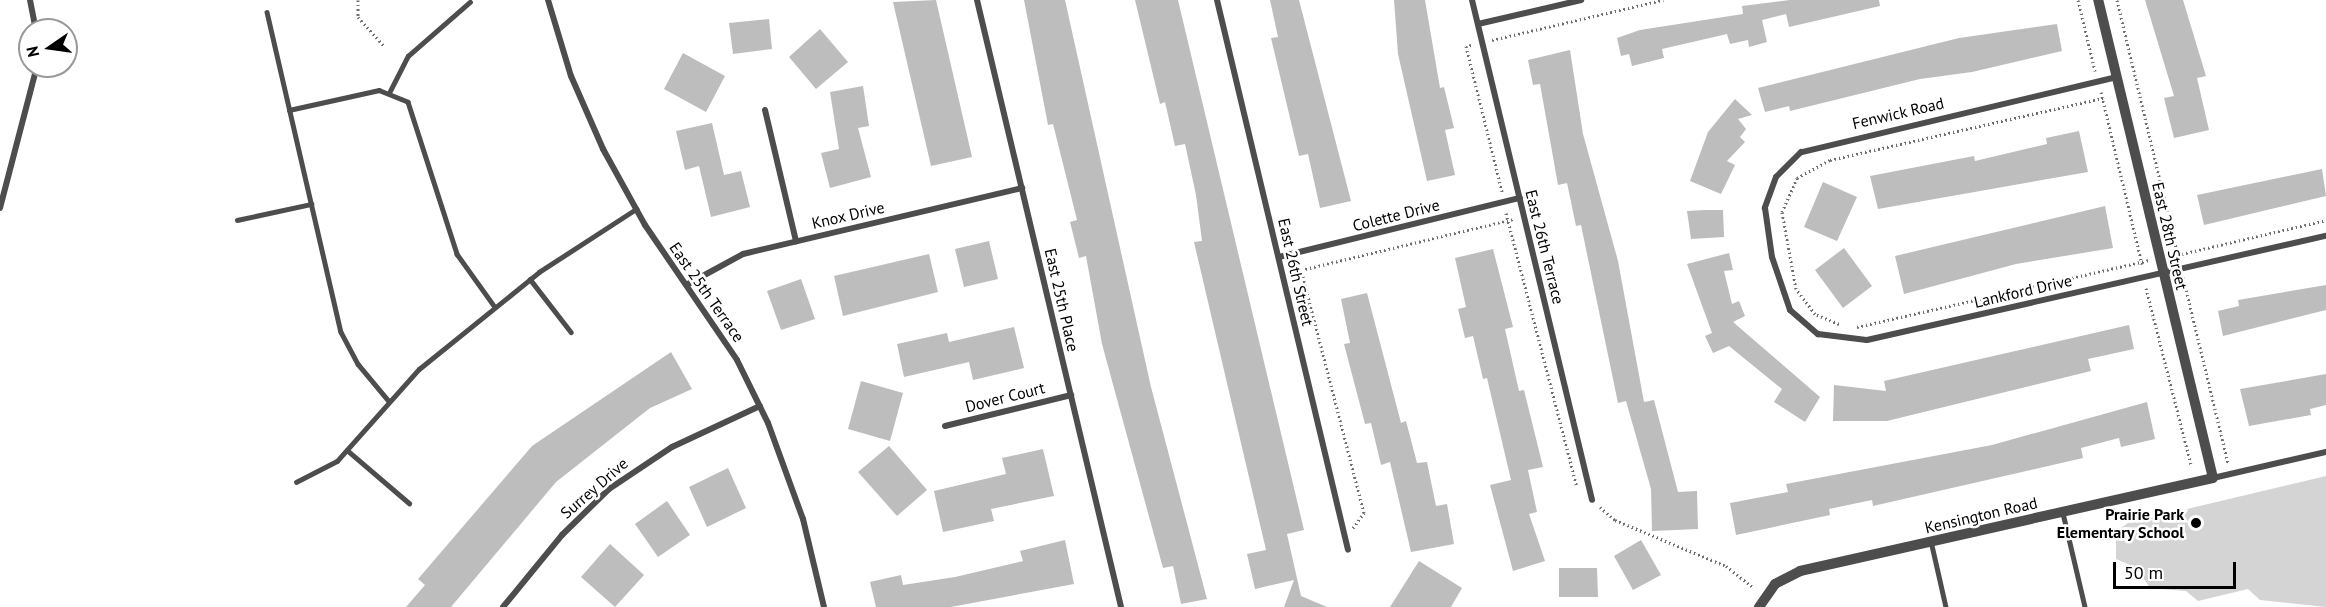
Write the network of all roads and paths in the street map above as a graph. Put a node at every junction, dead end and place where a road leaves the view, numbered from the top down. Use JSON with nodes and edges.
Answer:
{"nodes":[{"id":1,"x":30,"y":0,"type":"edge"},
{"id":2,"x":358,"y":0,"type":"edge"},
{"id":3,"x":548,"y":0,"type":"edge"},
{"id":4,"x":977,"y":0,"type":"edge"},
{"id":5,"x":1217,"y":0,"type":"edge"},
{"id":6,"x":1472,"y":0,"type":"edge"},
{"id":7,"x":1581,"y":0,"type":"edge"},
{"id":8,"x":1663,"y":0,"type":"edge"},
{"id":9,"x":2078,"y":0,"type":"edge"},
{"id":10,"x":2098,"y":0,"type":"edge"},
{"id":11,"x":2117,"y":0,"type":"edge"},
{"id":12,"x":470,"y":2,"type":"dead end"},
{"id":13,"x":267,"y":12,"type":"dead end"},
{"id":14,"x":34,"y":18,"type":"edge"},
{"id":15,"x":1478,"y":24,"type":"junction"},
{"id":16,"x":1482,"y":42,"type":"junction"},
{"id":17,"x":383,"y":45,"type":"dead end"},
{"id":18,"x":2117,"y":77,"type":"junction"},
{"id":19,"x":34,"y":78,"type":"edge"},
{"id":20,"x":2098,"y":81,"type":"junction"},
{"id":21,"x":390,"y":91,"type":"junction"},
{"id":22,"x":2103,"y":98,"type":"junction"},
{"id":23,"x":289,"y":110,"type":"junction"},
{"id":24,"x":765,"y":110,"type":"dead end"},
{"id":25,"x":1022,"y":188,"type":"junction"},
{"id":26,"x":1520,"y":198,"type":"junction"},
{"id":27,"x":1504,"y":202,"type":"junction"},
{"id":28,"x":311,"y":204,"type":"junction"},
{"id":29,"x":0,"y":208,"type":"edge"},
{"id":30,"x":636,"y":209,"type":"junction"},
{"id":31,"x":1525,"y":218,"type":"junction"},
{"id":32,"x":237,"y":220,"type":"dead end"},
{"id":33,"x":1508,"y":220,"type":"junction"},
{"id":34,"x":2326,"y":220,"type":"edge"},
{"id":35,"x":2326,"y":236,"type":"edge"},
{"id":36,"x":796,"y":241,"type":"junction"},
{"id":37,"x":2178,"y":255,"type":"junction"},
{"id":38,"x":1279,"y":257,"type":"junction"},
{"id":39,"x":1772,"y":257,"type":"joint"},
{"id":40,"x":2160,"y":257,"type":"junction"},
{"id":41,"x":2142,"y":262,"type":"junction"},
{"id":42,"x":2181,"y":269,"type":"junction"},
{"id":43,"x":2163,"y":273,"type":"junction"},
{"id":44,"x":2144,"y":278,"type":"junction"},
{"id":45,"x":530,"y":279,"type":"junction"},
{"id":46,"x":688,"y":284,"type":"junction"},
{"id":47,"x":495,"y":307,"type":"junction"},
{"id":48,"x":571,"y":332,"type":"dead end"},
{"id":49,"x":1071,"y":395,"type":"junction"},
{"id":50,"x":388,"y":400,"type":"junction"},
{"id":51,"x":760,"y":406,"type":"junction"},
{"id":52,"x":945,"y":426,"type":"dead end"},
{"id":53,"x":347,"y":450,"type":"junction"},
{"id":54,"x":2326,"y":452,"type":"edge"},
{"id":55,"x":2191,"y":465,"type":"dead end"},
{"id":56,"x":2230,"y":474,"type":"junction"},
{"id":57,"x":2213,"y":478,"type":"junction"},
{"id":58,"x":296,"y":482,"type":"dead end"},
{"id":59,"x":1592,"y":500,"type":"junction"},
{"id":60,"x":409,"y":503,"type":"dead end"},
{"id":61,"x":2063,"y":512,"type":"junction"},
{"id":62,"x":1346,"y":539,"type":"junction"},
{"id":63,"x":1930,"y":541,"type":"junction"},
{"id":64,"x":1348,"y":550,"type":"dead end"},
{"id":65,"x":1752,"y":586,"type":"dead end"},
{"id":66,"x":1760,"y":605,"type":"edge"},
{"id":67,"x":503,"y":607,"type":"edge"},
{"id":68,"x":824,"y":607,"type":"edge"},
{"id":69,"x":1121,"y":607,"type":"edge"},
{"id":70,"x":1946,"y":607,"type":"edge"},
{"id":71,"x":2085,"y":607,"type":"edge"}],
"edges":[{"from":1,"to":14,"type":"street"},
{"from":2,"to":17,"type":"path"},
{"from":3,"to":30,"type":"street","name":"East 25th Terrace"},
{"from":4,"to":25,"type":"street","name":"East 25th Place"},
{"from":5,"to":38,"type":"street","name":"East 26th Street"},
{"from":6,"to":15,"type":"street","name":"East 26th Terrace"},
{"from":7,"to":15,"type":"street"},
{"from":8,"to":16,"type":"path"},
{"from":9,"to":20,"type":"path"},
{"from":10,"to":18,"type":"street","name":"East 28th Street"},
{"from":11,"to":37,"type":"path"},
{"from":12,"to":21,"type":"lane"},
{"from":13,"to":23,"type":"lane"},
{"from":15,"to":16,"type":"street","name":"East 26th Terrace"},
{"from":16,"to":26,"type":"street","name":"East 26th Terrace"},
{"from":16,"to":27,"type":"path"},
{"from":18,"to":20,"type":"street","name":"Fenwick Road"},
{"from":18,"to":40,"type":"street","name":"East 28th Street"},
{"from":19,"to":29,"type":"street"},
{"from":20,"to":22,"type":"path"},
{"from":20,"to":39,"type":"street","name":"Fenwick Road"},
{"from":21,"to":23,"type":"lane"},
{"from":21,"to":47,"type":"lane"},
{"from":22,"to":41,"type":"path"},
{"from":22,"to":41,"type":"path"},
{"from":23,"to":28,"type":"lane"},
{"from":24,"to":36,"type":"street"},
{"from":25,"to":36,"type":"street","name":"Knox Drive"},
{"from":25,"to":49,"type":"street","name":"East 25th Place"},
{"from":26,"to":27,"type":"street","name":"Colette Drive"},
{"from":26,"to":31,"type":"street","name":"East 26th Terrace"},
{"from":27,"to":33,"type":"path"},
{"from":27,"to":38,"type":"street","name":"Colette Drive"},
{"from":28,"to":32,"type":"lane"},
{"from":28,"to":50,"type":"lane"},
{"from":30,"to":45,"type":"lane"},
{"from":30,"to":46,"type":"street","name":"East 25th Terrace"},
{"from":31,"to":33,"type":"path"},
{"from":31,"to":59,"type":"street","name":"East 26th Terrace"},
{"from":33,"to":59,"type":"path"},
{"from":33,"to":62,"type":"path"},
{"from":34,"to":37,"type":"path"},
{"from":35,"to":42,"type":"street","name":"Lankford Drive"},
{"from":36,"to":46,"type":"street","name":"Knox Drive"},
{"from":37,"to":40,"type":"path"},
{"from":37,"to":42,"type":"path"},
{"from":38,"to":62,"type":"street","name":"East 26th Street"},
{"from":39,"to":44,"type":"street","name":"Lankford Drive"},
{"from":40,"to":41,"type":"path"},
{"from":40,"to":43,"type":"street","name":"East 28th Street"},
{"from":41,"to":44,"type":"path"},
{"from":42,"to":43,"type":"street","name":"Lankford Drive"},
{"from":42,"to":56,"type":"path"},
{"from":43,"to":44,"type":"street","name":"Lankford Drive"},
{"from":43,"to":57,"type":"street","name":"East 28th Street"},
{"from":44,"to":55,"type":"path"},
{"from":45,"to":47,"type":"lane"},
{"from":45,"to":48,"type":"lane"},
{"from":46,"to":51,"type":"street","name":"East 25th Terrace"},
{"from":47,"to":50,"type":"lane"},
{"from":49,"to":52,"type":"street","name":"Dover Court"},
{"from":49,"to":69,"type":"street","name":"East 25th Place"},
{"from":50,"to":53,"type":"lane"},
{"from":51,"to":67,"type":"street","name":"Surrey Drive"},
{"from":51,"to":68,"type":"street","name":"East 25th Terrace"},
{"from":53,"to":58,"type":"lane"},
{"from":53,"to":60,"type":"lane"},
{"from":54,"to":56,"type":"street","name":"Kensington Road"},
{"from":56,"to":57,"type":"street","name":"Kensington Road"},
{"from":57,"to":61,"type":"street","name":"Kensington Road"},
{"from":59,"to":65,"type":"path"},
{"from":61,"to":63,"type":"street","name":"Kensington Road"},
{"from":61,"to":71,"type":"lane"},
{"from":62,"to":64,"type":"street","name":"East 26th Street"},
{"from":63,"to":66,"type":"street","name":"Kensington Road"},
{"from":63,"to":70,"type":"lane"}]}
